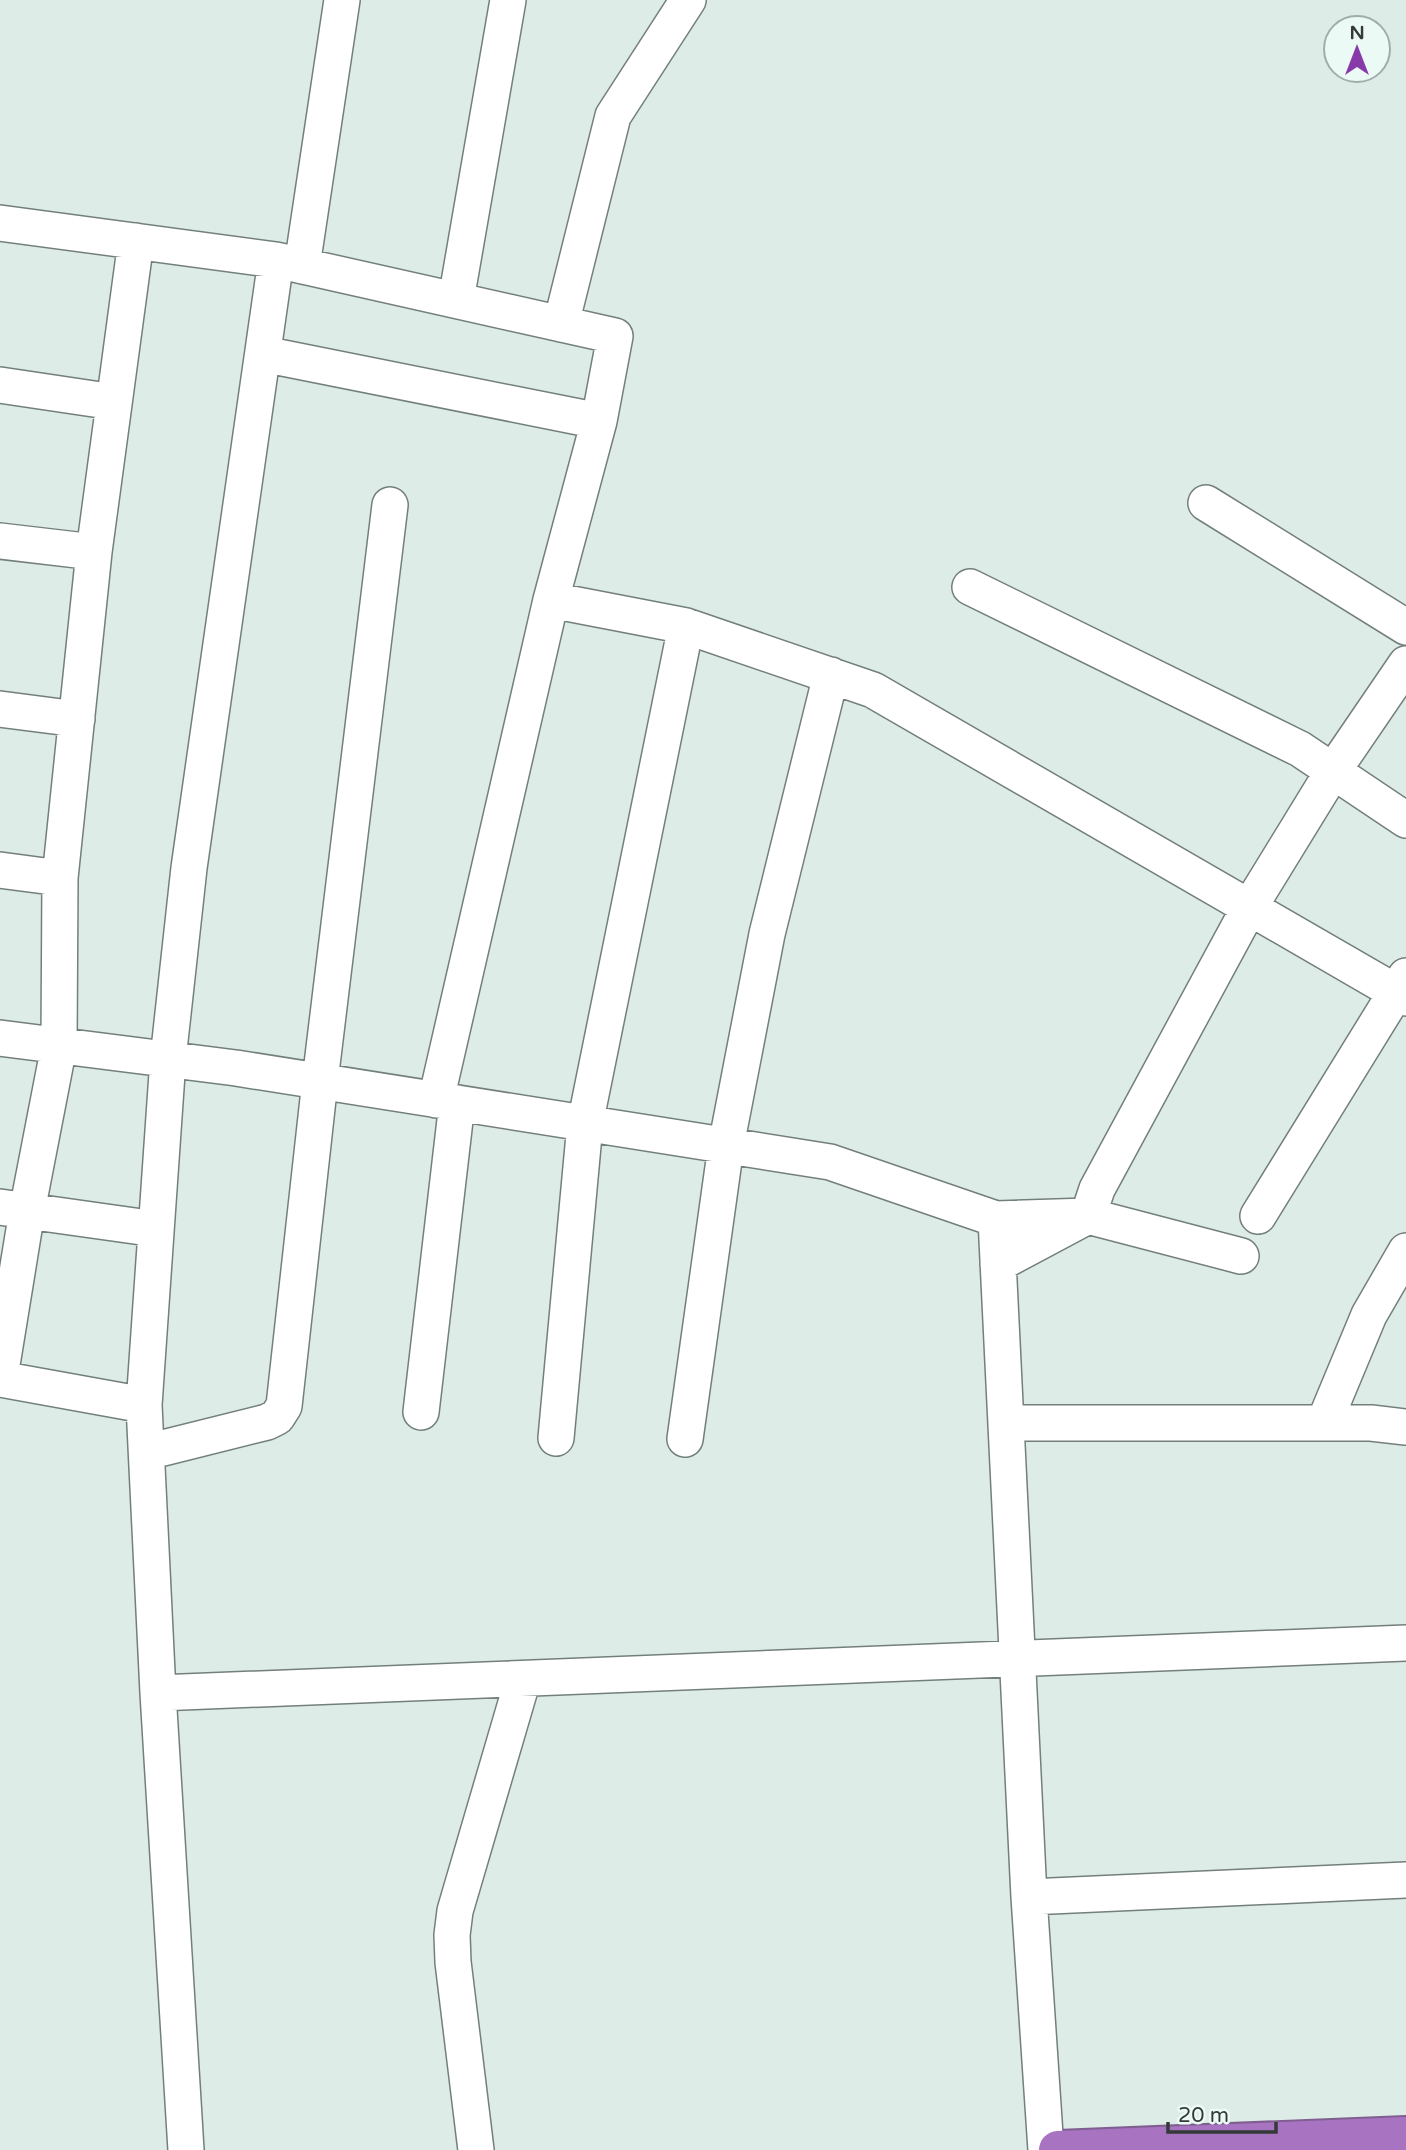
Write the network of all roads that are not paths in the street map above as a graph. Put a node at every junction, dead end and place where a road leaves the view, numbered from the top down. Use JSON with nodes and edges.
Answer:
{"nodes":[{"id":1,"x":342,"y":0,"type":"edge"},
{"id":2,"x":508,"y":0,"type":"edge"},
{"id":3,"x":688,"y":0,"type":"edge"},
{"id":4,"x":0,"y":223,"type":"edge"},
{"id":5,"x":136,"y":241,"type":"junction"},
{"id":6,"x":289,"y":262,"type":"junction"},
{"id":7,"x":456,"y":300,"type":"junction"},
{"id":8,"x":561,"y":324,"type":"junction"},
{"id":9,"x":263,"y":354,"type":"junction"},
{"id":10,"x":0,"y":385,"type":"edge"},
{"id":11,"x":114,"y":402,"type":"junction"},
{"id":12,"x":599,"y":421,"type":"junction"},
{"id":13,"x":1206,"y":503,"type":"dead end"},
{"id":14,"x":390,"y":505,"type":"dead end"},
{"id":15,"x":0,"y":541,"type":"edge"},
{"id":16,"x":94,"y":552,"type":"junction"},
{"id":17,"x":970,"y":587,"type":"dead end"},
{"id":18,"x":551,"y":600,"type":"junction"},
{"id":19,"x":686,"y":626,"type":"junction"},
{"id":20,"x":1406,"y":627,"type":"edge"},
{"id":21,"x":1406,"y":664,"type":"edge"},
{"id":22,"x":831,"y":675,"type":"junction"},
{"id":23,"x":0,"y":709,"type":"edge"},
{"id":24,"x":77,"y":719,"type":"junction"},
{"id":25,"x":1333,"y":771,"type":"junction"},
{"id":26,"x":1406,"y":820,"type":"edge"},
{"id":27,"x":0,"y":870,"type":"edge"},
{"id":28,"x":60,"y":878,"type":"junction"},
{"id":29,"x":1249,"y":908,"type":"junction"},
{"id":30,"x":1403,"y":989,"type":"edge"},
{"id":31,"x":0,"y":1038,"type":"edge"},
{"id":32,"x":59,"y":1046,"type":"junction"},
{"id":33,"x":168,"y":1059,"type":"junction"},
{"id":34,"x":320,"y":1081,"type":"junction"},
{"id":35,"x":447,"y":1101,"type":"junction"},
{"id":36,"x":585,"y":1124,"type":"junction"},
{"id":37,"x":726,"y":1146,"type":"junction"},
{"id":38,"x":13,"y":1209,"type":"edge"},
{"id":39,"x":1088,"y":1216,"type":"junction"},
{"id":40,"x":1258,"y":1216,"type":"dead end"},
{"id":41,"x":996,"y":1219,"type":"junction"},
{"id":42,"x":156,"y":1229,"type":"junction"},
{"id":43,"x":1406,"y":1251,"type":"edge"},
{"id":44,"x":1241,"y":1256,"type":"dead end"},
{"id":45,"x":998,"y":1264,"type":"junction"},
{"id":46,"x":0,"y":1378,"type":"edge"},
{"id":47,"x":144,"y":1405,"type":"junction"},
{"id":48,"x":421,"y":1412,"type":"dead end"},
{"id":49,"x":1006,"y":1423,"type":"junction"},
{"id":50,"x":1324,"y":1423,"type":"junction"},
{"id":51,"x":1406,"y":1427,"type":"edge"},
{"id":52,"x":556,"y":1437,"type":"dead end"},
{"id":53,"x":685,"y":1439,"type":"dead end"},
{"id":54,"x":147,"y":1452,"type":"junction"},
{"id":55,"x":1406,"y":1643,"type":"edge"},
{"id":56,"x":1017,"y":1660,"type":"junction"},
{"id":57,"x":523,"y":1679,"type":"junction"},
{"id":58,"x":158,"y":1693,"type":"junction"},
{"id":59,"x":1406,"y":1880,"type":"edge"},
{"id":60,"x":1029,"y":1897,"type":"junction"},
{"id":61,"x":1406,"y":2136,"type":"edge"},
{"id":62,"x":186,"y":2150,"type":"edge"},
{"id":63,"x":476,"y":2150,"type":"edge"},
{"id":64,"x":1046,"y":2150,"type":"edge"},
{"id":65,"x":1058,"y":2150,"type":"edge"}],
"edges":[{"from":1,"to":6,"type":"street"},
{"from":2,"to":7,"type":"street"},
{"from":3,"to":8,"type":"street"},
{"from":4,"to":5,"type":"street"},
{"from":5,"to":6,"type":"street"},
{"from":5,"to":11,"type":"street"},
{"from":6,"to":7,"type":"street"},
{"from":6,"to":9,"type":"street"},
{"from":7,"to":8,"type":"street"},
{"from":8,"to":12,"type":"street"},
{"from":9,"to":12,"type":"street"},
{"from":9,"to":33,"type":"street"},
{"from":10,"to":11,"type":"street"},
{"from":11,"to":16,"type":"street"},
{"from":12,"to":18,"type":"street"},
{"from":13,"to":20,"type":"street"},
{"from":14,"to":34,"type":"street"},
{"from":15,"to":16,"type":"street"},
{"from":16,"to":24,"type":"street"},
{"from":17,"to":25,"type":"street"},
{"from":18,"to":19,"type":"street"},
{"from":18,"to":35,"type":"street"},
{"from":19,"to":22,"type":"street"},
{"from":19,"to":36,"type":"street"},
{"from":21,"to":25,"type":"street"},
{"from":22,"to":29,"type":"street"},
{"from":22,"to":37,"type":"street"},
{"from":23,"to":24,"type":"street"},
{"from":24,"to":28,"type":"street"},
{"from":25,"to":26,"type":"street"},
{"from":25,"to":29,"type":"street"},
{"from":27,"to":28,"type":"street"},
{"from":28,"to":32,"type":"street"},
{"from":29,"to":30,"type":"street"},
{"from":29,"to":39,"type":"street"},
{"from":30,"to":40,"type":"street"},
{"from":31,"to":32,"type":"street"},
{"from":32,"to":33,"type":"street"},
{"from":32,"to":38,"type":"street"},
{"from":33,"to":34,"type":"street"},
{"from":33,"to":42,"type":"street"},
{"from":34,"to":35,"type":"street"},
{"from":34,"to":54,"type":"street"},
{"from":35,"to":36,"type":"street"},
{"from":35,"to":48,"type":"street"},
{"from":36,"to":37,"type":"street"},
{"from":36,"to":52,"type":"street"},
{"from":37,"to":41,"type":"street"},
{"from":37,"to":53,"type":"street"},
{"from":38,"to":42,"type":"street"},
{"from":38,"to":46,"type":"street"},
{"from":39,"to":41,"type":"street"},
{"from":39,"to":44,"type":"street"},
{"from":39,"to":45,"type":"street"},
{"from":41,"to":45,"type":"street"},
{"from":42,"to":47,"type":"street"},
{"from":43,"to":50,"type":"street"},
{"from":45,"to":49,"type":"street"},
{"from":46,"to":47,"type":"street"},
{"from":47,"to":54,"type":"street"},
{"from":49,"to":50,"type":"street"},
{"from":49,"to":56,"type":"street"},
{"from":50,"to":51,"type":"street"},
{"from":54,"to":58,"type":"street"},
{"from":55,"to":56,"type":"street"},
{"from":56,"to":57,"type":"street"},
{"from":56,"to":60,"type":"street"},
{"from":57,"to":58,"type":"street"},
{"from":57,"to":63,"type":"street"},
{"from":58,"to":62,"type":"street"},
{"from":59,"to":60,"type":"street"},
{"from":60,"to":64,"type":"street"},
{"from":61,"to":65,"type":"highway"}]}
